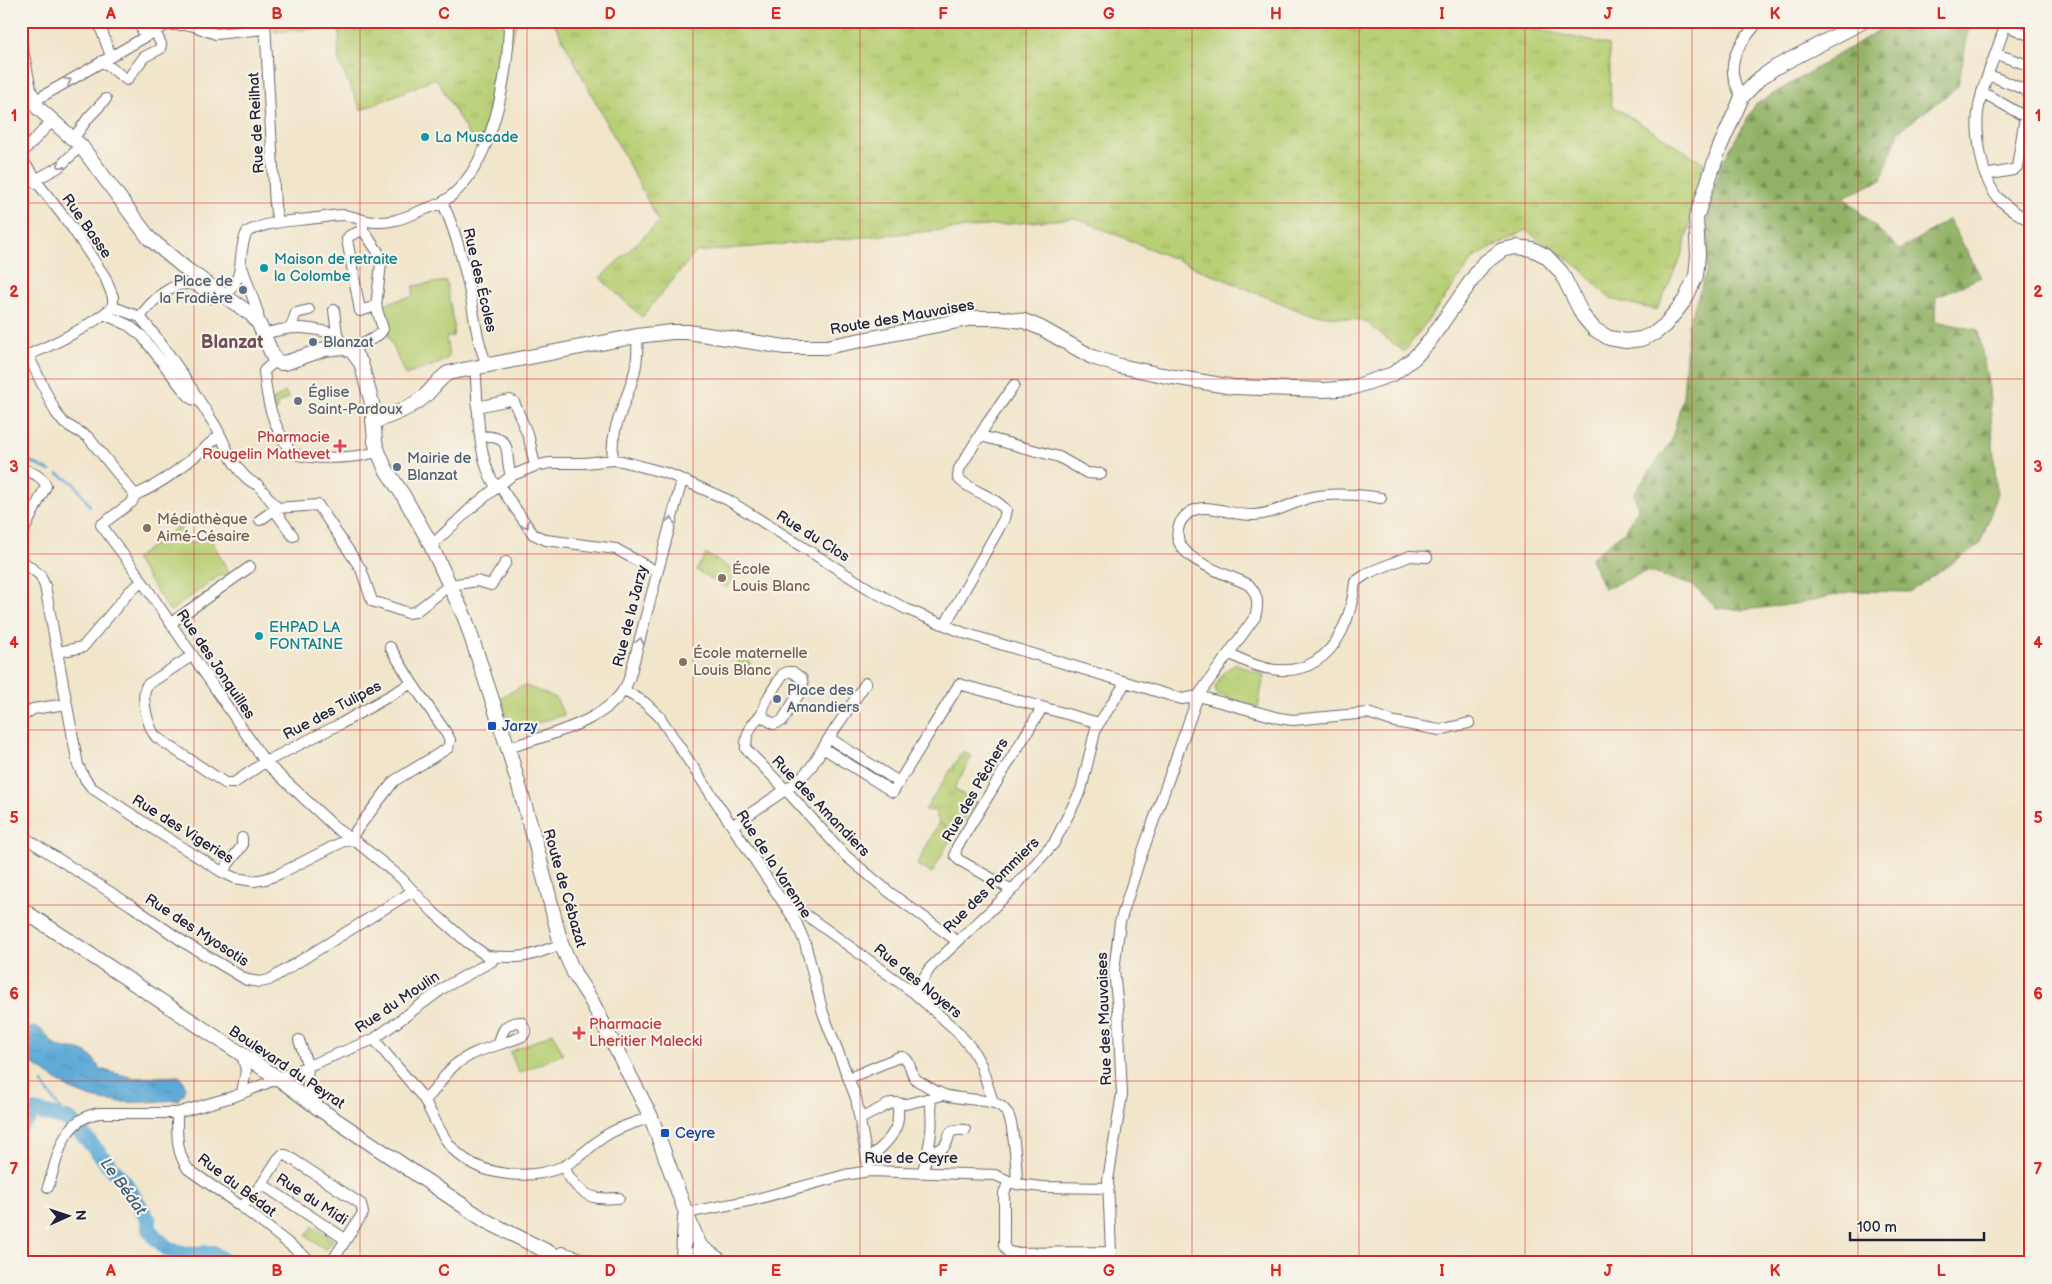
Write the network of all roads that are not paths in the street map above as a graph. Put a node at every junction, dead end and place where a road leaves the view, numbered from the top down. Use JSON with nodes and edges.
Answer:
{"nodes":[{"id":1,"x":102,"y":21,"type":"edge"},
{"id":2,"x":138,"y":21,"type":"edge"},
{"id":3,"x":509,"y":21,"type":"edge"},
{"id":4,"x":1759,"y":21,"type":"edge"},
{"id":5,"x":1864,"y":21,"type":"edge"},
{"id":6,"x":2005,"y":23,"type":"edge"},
{"id":7,"x":265,"y":25,"type":"edge"},
{"id":8,"x":156,"y":31,"type":"junction"},
{"id":9,"x":2031,"y":36,"type":"edge"},
{"id":10,"x":140,"y":39,"type":"junction"},
{"id":11,"x":21,"y":50,"type":"edge"},
{"id":12,"x":1996,"y":54,"type":"junction"},
{"id":13,"x":144,"y":57,"type":"junction"},
{"id":14,"x":106,"y":59,"type":"junction"},
{"id":15,"x":2031,"y":66,"type":"edge"},
{"id":16,"x":1989,"y":75,"type":"junction"},
{"id":17,"x":1982,"y":92,"type":"junction"},
{"id":18,"x":1742,"y":97,"type":"junction"},
{"id":19,"x":106,"y":99,"type":"dead end"},
{"id":20,"x":28,"y":104,"type":"edge"},
{"id":21,"x":2028,"y":118,"type":"edge"},
{"id":22,"x":52,"y":121,"type":"junction"},
{"id":23,"x":78,"y":142,"type":"junction"},
{"id":24,"x":21,"y":154,"type":"edge"},
{"id":25,"x":21,"y":159,"type":"edge"},
{"id":26,"x":21,"y":172,"type":"edge"},
{"id":27,"x":1985,"y":175,"type":"junction"},
{"id":28,"x":35,"y":180,"type":"junction"},
{"id":29,"x":442,"y":202,"type":"junction"},
{"id":30,"x":2030,"y":221,"type":"edge"},
{"id":31,"x":278,"y":222,"type":"junction"},
{"id":32,"x":363,"y":226,"type":"junction"},
{"id":33,"x":242,"y":267,"type":"junction"},
{"id":34,"x":224,"y":296,"type":"junction"},
{"id":35,"x":376,"y":306,"type":"junction"},
{"id":36,"x":113,"y":307,"type":"junction"},
{"id":37,"x":309,"y":310,"type":"dead end"},
{"id":38,"x":334,"y":310,"type":"dead end"},
{"id":39,"x":104,"y":314,"type":"junction"},
{"id":40,"x":140,"y":317,"type":"junction"},
{"id":41,"x":291,"y":327,"type":"junction"},
{"id":42,"x":262,"y":329,"type":"junction"},
{"id":43,"x":337,"y":334,"type":"junction"},
{"id":44,"x":637,"y":336,"type":"junction"},
{"id":45,"x":347,"y":349,"type":"junction"},
{"id":46,"x":25,"y":356,"type":"edge"},
{"id":47,"x":274,"y":361,"type":"junction"},
{"id":48,"x":481,"y":366,"type":"junction"},
{"id":49,"x":1014,"y":385,"type":"dead end"},
{"id":50,"x":198,"y":400,"type":"junction"},
{"id":51,"x":477,"y":407,"type":"junction"},
{"id":52,"x":373,"y":422,"type":"junction"},
{"id":53,"x":220,"y":435,"type":"junction"},
{"id":54,"x":481,"y":436,"type":"junction"},
{"id":55,"x":981,"y":436,"type":"junction"},
{"id":56,"x":378,"y":451,"type":"junction"},
{"id":57,"x":613,"y":460,"type":"junction"},
{"id":58,"x":535,"y":466,"type":"junction"},
{"id":59,"x":21,"y":468,"type":"edge"},
{"id":60,"x":1101,"y":474,"type":"dead end"},
{"id":61,"x":511,"y":476,"type":"junction"},
{"id":62,"x":682,"y":480,"type":"junction"},
{"id":63,"x":498,"y":486,"type":"junction"},
{"id":64,"x":135,"y":495,"type":"junction"},
{"id":65,"x":1381,"y":498,"type":"dead end"},
{"id":66,"x":277,"y":508,"type":"junction"},
{"id":67,"x":260,"y":520,"type":"dead end"},
{"id":68,"x":21,"y":536,"type":"edge"},
{"id":69,"x":293,"y":536,"type":"dead end"},
{"id":70,"x":431,"y":546,"type":"junction"},
{"id":71,"x":1427,"y":557,"type":"dead end"},
{"id":72,"x":21,"y":560,"type":"edge"},
{"id":73,"x":506,"y":562,"type":"dead end"},
{"id":74,"x":250,"y":567,"type":"dead end"},
{"id":75,"x":657,"y":572,"type":"junction"},
{"id":76,"x":142,"y":582,"type":"junction"},
{"id":77,"x":450,"y":585,"type":"junction"},
{"id":78,"x":170,"y":623,"type":"junction"},
{"id":79,"x":945,"y":625,"type":"junction"},
{"id":80,"x":390,"y":647,"type":"dead end"},
{"id":81,"x":58,"y":652,"type":"junction"},
{"id":82,"x":1228,"y":654,"type":"junction"},
{"id":83,"x":193,"y":655,"type":"junction"},
{"id":84,"x":1126,"y":682,"type":"junction"},
{"id":85,"x":866,"y":683,"type":"dead end"},
{"id":86,"x":412,"y":684,"type":"junction"},
{"id":87,"x":623,"y":690,"type":"junction"},
{"id":88,"x":1198,"y":696,"type":"junction"},
{"id":89,"x":66,"y":704,"type":"junction"},
{"id":90,"x":1042,"y":708,"type":"junction"},
{"id":91,"x":762,"y":714,"type":"junction"},
{"id":92,"x":21,"y":717,"type":"edge"},
{"id":93,"x":1098,"y":723,"type":"junction"},
{"id":94,"x":1469,"y":723,"type":"dead end"},
{"id":95,"x":829,"y":738,"type":"junction"},
{"id":96,"x":508,"y":748,"type":"junction"},
{"id":97,"x":823,"y":748,"type":"junction"},
{"id":98,"x":265,"y":762,"type":"junction"},
{"id":99,"x":899,"y":782,"type":"junction"},
{"id":100,"x":785,"y":789,"type":"junction"},
{"id":101,"x":732,"y":826,"type":"junction"},
{"id":102,"x":21,"y":832,"type":"edge"},
{"id":103,"x":242,"y":838,"type":"dead end"},
{"id":104,"x":352,"y":840,"type":"junction"},
{"id":105,"x":222,"y":872,"type":"junction"},
{"id":106,"x":1012,"y":890,"type":"junction"},
{"id":107,"x":413,"y":891,"type":"junction"},
{"id":108,"x":777,"y":894,"type":"junction"},
{"id":109,"x":21,"y":909,"type":"edge"},
{"id":110,"x":805,"y":915,"type":"junction"},
{"id":111,"x":796,"y":922,"type":"junction"},
{"id":112,"x":819,"y":925,"type":"junction"},
{"id":113,"x":957,"y":941,"type":"junction"},
{"id":114,"x":805,"y":943,"type":"junction"},
{"id":115,"x":561,"y":944,"type":"junction"},
{"id":116,"x":487,"y":956,"type":"junction"},
{"id":117,"x":914,"y":993,"type":"junction"},
{"id":118,"x":374,"y":1039,"type":"junction"},
{"id":119,"x":299,"y":1040,"type":"dead end"},
{"id":120,"x":499,"y":1043,"type":"dead end"},
{"id":121,"x":242,"y":1055,"type":"junction"},
{"id":122,"x":308,"y":1067,"type":"junction"},
{"id":123,"x":278,"y":1078,"type":"junction"},
{"id":124,"x":849,"y":1078,"type":"junction"},
{"id":125,"x":242,"y":1093,"type":"junction"},
{"id":126,"x":943,"y":1095,"type":"junction"},
{"id":127,"x":930,"y":1099,"type":"junction"},
{"id":128,"x":425,"y":1100,"type":"junction"},
{"id":129,"x":993,"y":1102,"type":"junction"},
{"id":130,"x":898,"y":1103,"type":"junction"},
{"id":131,"x":318,"y":1108,"type":"junction"},
{"id":132,"x":177,"y":1114,"type":"junction"},
{"id":133,"x":651,"y":1117,"type":"junction"},
{"id":134,"x":860,"y":1119,"type":"junction"},
{"id":135,"x":965,"y":1130,"type":"dead end"},
{"id":136,"x":929,"y":1151,"type":"junction"},
{"id":137,"x":868,"y":1157,"type":"junction"},
{"id":138,"x":564,"y":1166,"type":"junction"},
{"id":139,"x":869,"y":1171,"type":"junction"},
{"id":140,"x":923,"y":1171,"type":"junction"},
{"id":141,"x":1012,"y":1182,"type":"junction"},
{"id":142,"x":262,"y":1184,"type":"junction"},
{"id":143,"x":48,"y":1187,"type":"dead end"},
{"id":144,"x":1109,"y":1188,"type":"junction"},
{"id":145,"x":619,"y":1198,"type":"dead end"},
{"id":146,"x":242,"y":1207,"type":"junction"},
{"id":147,"x":686,"y":1214,"type":"junction"},
{"id":148,"x":345,"y":1239,"type":"junction"},
{"id":149,"x":537,"y":1248,"type":"junction"},
{"id":150,"x":1112,"y":1252,"type":"junction"},
{"id":151,"x":719,"y":1260,"type":"edge"},
{"id":152,"x":681,"y":1261,"type":"edge"},
{"id":153,"x":313,"y":1263,"type":"edge"},
{"id":154,"x":331,"y":1263,"type":"edge"},
{"id":155,"x":570,"y":1263,"type":"edge"},
{"id":156,"x":590,"y":1263,"type":"edge"},
{"id":157,"x":1109,"y":1263,"type":"edge"}],
"edges":[{"from":1,"to":14,"type":"street"},
{"from":2,"to":10,"type":"street"},
{"from":3,"to":29,"type":"street"},
{"from":4,"to":18,"type":"street"},
{"from":5,"to":18,"type":"street","name":"Route des Mauvaises"},
{"from":6,"to":9,"type":"street"},
{"from":6,"to":12,"type":"street"},
{"from":7,"to":8,"type":"street"},
{"from":7,"to":31,"type":"street","name":"Rue de Reilhat"},
{"from":8,"to":10,"type":"street"},
{"from":8,"to":13,"type":"street"},
{"from":10,"to":13,"type":"street"},
{"from":10,"to":14,"type":"street"},
{"from":11,"to":20,"type":"street"},
{"from":12,"to":15,"type":"street"},
{"from":12,"to":16,"type":"street"},
{"from":13,"to":14,"type":"street"},
{"from":20,"to":14,"type":"street","one_way":true},
{"from":16,"to":17,"type":"street"},
{"from":16,"to":21,"type":"street"},
{"from":17,"to":21,"type":"street"},
{"from":17,"to":27,"type":"street"},
{"from":18,"to":44,"type":"street","name":"Route des Mauvaises"},
{"from":19,"to":23,"type":"street"},
{"from":20,"to":22,"type":"street"},
{"from":21,"to":27,"type":"street"},
{"from":22,"to":23,"type":"street"},
{"from":22,"to":24,"type":"street"},
{"from":23,"to":28,"type":"street","one_way":true},
{"from":23,"to":34,"type":"street"},
{"from":25,"to":28,"type":"street"},
{"from":26,"to":28,"type":"street","name":"Rue Basse"},
{"from":27,"to":30,"type":"street"},
{"from":28,"to":36,"type":"street","name":"Rue Basse"},
{"from":29,"to":32,"type":"street"},
{"from":29,"to":48,"type":"street","name":"Rue des Écoles"},
{"from":31,"to":32,"type":"street"},
{"from":31,"to":33,"type":"street"},
{"from":32,"to":35,"type":"street"},
{"from":32,"to":35,"type":"street"},
{"from":33,"to":34,"type":"street"},
{"from":33,"to":42,"type":"street"},
{"from":34,"to":40,"type":"street"},
{"from":34,"to":42,"type":"street"},
{"from":35,"to":45,"type":"street"},
{"from":36,"to":39,"type":"street"},
{"from":36,"to":40,"type":"street"},
{"from":37,"to":41,"type":"street"},
{"from":38,"to":43,"type":"street"},
{"from":39,"to":46,"type":"street"},
{"from":39,"to":50,"type":"street"},
{"from":40,"to":50,"type":"street"},
{"from":41,"to":42,"type":"street"},
{"from":41,"to":43,"type":"street"},
{"from":42,"to":47,"type":"street"},
{"from":43,"to":45,"type":"street"},
{"from":44,"to":48,"type":"street","name":"Route des Mauvaises"},
{"from":44,"to":57,"type":"street"},
{"from":45,"to":47,"type":"street"},
{"from":45,"to":52,"type":"street"},
{"from":46,"to":64,"type":"street"},
{"from":47,"to":56,"type":"street"},
{"from":48,"to":51,"type":"street","name":"Rue des Écoles"},
{"from":48,"to":52,"type":"street","name":"Route des Mauvaises"},
{"from":49,"to":55,"type":"street"},
{"from":50,"to":53,"type":"street"},
{"from":51,"to":54,"type":"street","name":"Rue des Écoles"},
{"from":51,"to":58,"type":"street"},
{"from":52,"to":56,"type":"street"},
{"from":53,"to":64,"type":"street"},
{"from":53,"to":66,"type":"street"},
{"from":54,"to":61,"type":"street"},
{"from":54,"to":63,"type":"street","name":"Rue des Écoles"},
{"from":55,"to":60,"type":"street"},
{"from":55,"to":79,"type":"street"},
{"from":56,"to":70,"type":"street","name":"Route de Cébazat"},
{"from":57,"to":58,"type":"street","name":"Rue du Clos"},
{"from":57,"to":62,"type":"street","name":"Rue du Clos"},
{"from":58,"to":61,"type":"street","name":"Rue du Clos"},
{"from":59,"to":68,"type":"street"},
{"from":61,"to":63,"type":"street","name":"Rue du Clos"},
{"from":75,"to":62,"type":"street","name":"Rue de la Jarzy","one_way":true},
{"from":62,"to":79,"type":"street","name":"Rue du Clos"},
{"from":63,"to":70,"type":"street","name":"Rue du Clos"},
{"from":63,"to":75,"type":"street","name":"Rue des Écoles","one_way":true},
{"from":64,"to":76,"type":"street","name":"Rue des Jonquilles"},
{"from":65,"to":82,"type":"street","name":"Rue des Mauvaises"},
{"from":66,"to":67,"type":"street"},
{"from":66,"to":69,"type":"street"},
{"from":66,"to":77,"type":"street"},
{"from":70,"to":77,"type":"street","name":"Route de Cébazat"},
{"from":71,"to":82,"type":"street"},
{"from":72,"to":81,"type":"street","name":"Rue des Vigeries"},
{"from":73,"to":77,"type":"street"},
{"from":74,"to":78,"type":"street"},
{"from":87,"to":75,"type":"street","name":"Rue de la Jarzy","one_way":true},
{"from":76,"to":78,"type":"street","name":"Rue des Jonquilles"},
{"from":76,"to":81,"type":"street"},
{"from":77,"to":96,"type":"street","name":"Route de Cébazat"},
{"from":78,"to":83,"type":"street","name":"Rue des Jonquilles"},
{"from":79,"to":84,"type":"street","name":"Rue du Clos"},
{"from":80,"to":86,"type":"street"},
{"from":81,"to":89,"type":"street","name":"Rue des Vigeries"},
{"from":82,"to":88,"type":"street","name":"Rue des Mauvaises"},
{"from":83,"to":98,"type":"street","name":"Rue des Jonquilles"},
{"from":83,"to":98,"type":"street","name":"Rue des Tulipes"},
{"from":84,"to":88,"type":"street","name":"Rue du Clos"},
{"from":84,"to":93,"type":"street","name":"Rue des Pommiers"},
{"from":85,"to":95,"type":"street"},
{"from":86,"to":98,"type":"street","name":"Rue des Tulipes"},
{"from":86,"to":104,"type":"street"},
{"from":87,"to":96,"type":"street","name":"Rue de la Jarzy"},
{"from":87,"to":101,"type":"street","name":"Rue de la Varenne"},
{"from":88,"to":94,"type":"street","name":"Rue du Clos"},
{"from":88,"to":144,"type":"street","name":"Rue des Mauvaises"},
{"from":89,"to":92,"type":"street"},
{"from":89,"to":105,"type":"street","name":"Rue des Vigeries"},
{"from":90,"to":93,"type":"street"},
{"from":90,"to":99,"type":"street"},
{"from":90,"to":106,"type":"street","name":"Rue des Pêchers"},
{"from":91,"to":91,"type":"street"},
{"from":91,"to":100,"type":"street","name":"Rue des Amandiers"},
{"from":93,"to":106,"type":"street","name":"Rue des Pommiers"},
{"from":95,"to":97,"type":"street"},
{"from":95,"to":99,"type":"street"},
{"from":96,"to":115,"type":"street","name":"Route de Cébazat"},
{"from":97,"to":99,"type":"street"},
{"from":97,"to":100,"type":"street"},
{"from":98,"to":104,"type":"street","name":"Rue des Jonquilles"},
{"from":100,"to":101,"type":"street"},
{"from":100,"to":113,"type":"street","name":"Rue des Amandiers"},
{"from":101,"to":108,"type":"street","name":"Rue de la Varenne"},
{"from":102,"to":107,"type":"street","name":"Rue des Myosotis"},
{"from":103,"to":105,"type":"street"},
{"from":104,"to":105,"type":"street","name":"Rue des Vigeries"},
{"from":104,"to":107,"type":"street"},
{"from":106,"to":113,"type":"street","name":"Rue des Pommiers"},
{"from":107,"to":116,"type":"street"},
{"from":108,"to":110,"type":"street","name":"Rue des Noyers"},
{"from":108,"to":111,"type":"street","name":"Rue de la Varenne"},
{"from":109,"to":121,"type":"street","name":"Boulevard du Peyrat"},
{"from":110,"to":111,"type":"street"},
{"from":110,"to":112,"type":"street","name":"Rue des Noyers"},
{"from":111,"to":114,"type":"street","name":"Rue de la Varenne"},
{"from":112,"to":114,"type":"street"},
{"from":112,"to":117,"type":"street","name":"Rue des Noyers"},
{"from":113,"to":117,"type":"street","name":"Rue des Pommiers"},
{"from":114,"to":124,"type":"street","name":"Rue de la Varenne"},
{"from":115,"to":116,"type":"street"},
{"from":115,"to":133,"type":"street","name":"Route de Cébazat"},
{"from":116,"to":118,"type":"street","name":"Rue du Moulin"},
{"from":117,"to":129,"type":"street","name":"Rue des Noyers"},
{"from":118,"to":122,"type":"street","name":"Rue du Moulin"},
{"from":118,"to":128,"type":"street"},
{"from":119,"to":122,"type":"street"},
{"from":120,"to":128,"type":"street"},
{"from":121,"to":123,"type":"street","name":"Boulevard du Peyrat"},
{"from":121,"to":125,"type":"street"},
{"from":122,"to":123,"type":"street","name":"Rue du Moulin"},
{"from":122,"to":131,"type":"street"},
{"from":123,"to":125,"type":"street","name":"Rue du Moulin"},
{"from":123,"to":131,"type":"street","name":"Boulevard du Peyrat"},
{"from":124,"to":126,"type":"street"},
{"from":124,"to":134,"type":"street","name":"Rue de la Varenne"},
{"from":125,"to":132,"type":"street","name":"Rue du Moulin"},
{"from":126,"to":127,"type":"street"},
{"from":126,"to":129,"type":"street"},
{"from":127,"to":130,"type":"street"},
{"from":127,"to":136,"type":"street"},
{"from":128,"to":138,"type":"street"},
{"from":129,"to":141,"type":"street"},
{"from":130,"to":134,"type":"street"},
{"from":130,"to":137,"type":"street"},
{"from":131,"to":149,"type":"street","name":"Boulevard du Peyrat"},
{"from":132,"to":143,"type":"street","name":"Rue du Moulin"},
{"from":132,"to":146,"type":"street","name":"Rue du Bédat"},
{"from":133,"to":138,"type":"street"},
{"from":133,"to":147,"type":"street","name":"Route de Cébazat"},
{"from":134,"to":137,"type":"street","name":"Rue de la Varenne"},
{"from":135,"to":136,"type":"street"},
{"from":136,"to":140,"type":"street"},
{"from":137,"to":139,"type":"street","name":"Rue de la Varenne"},
{"from":138,"to":145,"type":"street"},
{"from":139,"to":140,"type":"street","name":"Rue de Ceyre"},
{"from":139,"to":147,"type":"street","name":"Rue de Ceyre"},
{"from":140,"to":141,"type":"street","name":"Rue de Ceyre"},
{"from":141,"to":144,"type":"street","name":"Rue de Ceyre"},
{"from":141,"to":150,"type":"street"},
{"from":142,"to":146,"type":"street"},
{"from":142,"to":148,"type":"street","name":"Rue du Midi"},
{"from":142,"to":148,"type":"street"},
{"from":144,"to":150,"type":"street","name":"Rue des Mauvaises"},
{"from":146,"to":153,"type":"street","name":"Rue du Bédat"},
{"from":147,"to":151,"type":"street","name":"Route de Cébazat"},
{"from":147,"to":152,"type":"street","name":"Route de Cébazat"},
{"from":148,"to":154,"type":"street"},
{"from":149,"to":155,"type":"street"},
{"from":149,"to":156,"type":"street"},
{"from":150,"to":157,"type":"street","name":"Rue des Mauvaises"},
{"from":151,"to":152,"type":"street"}]}
